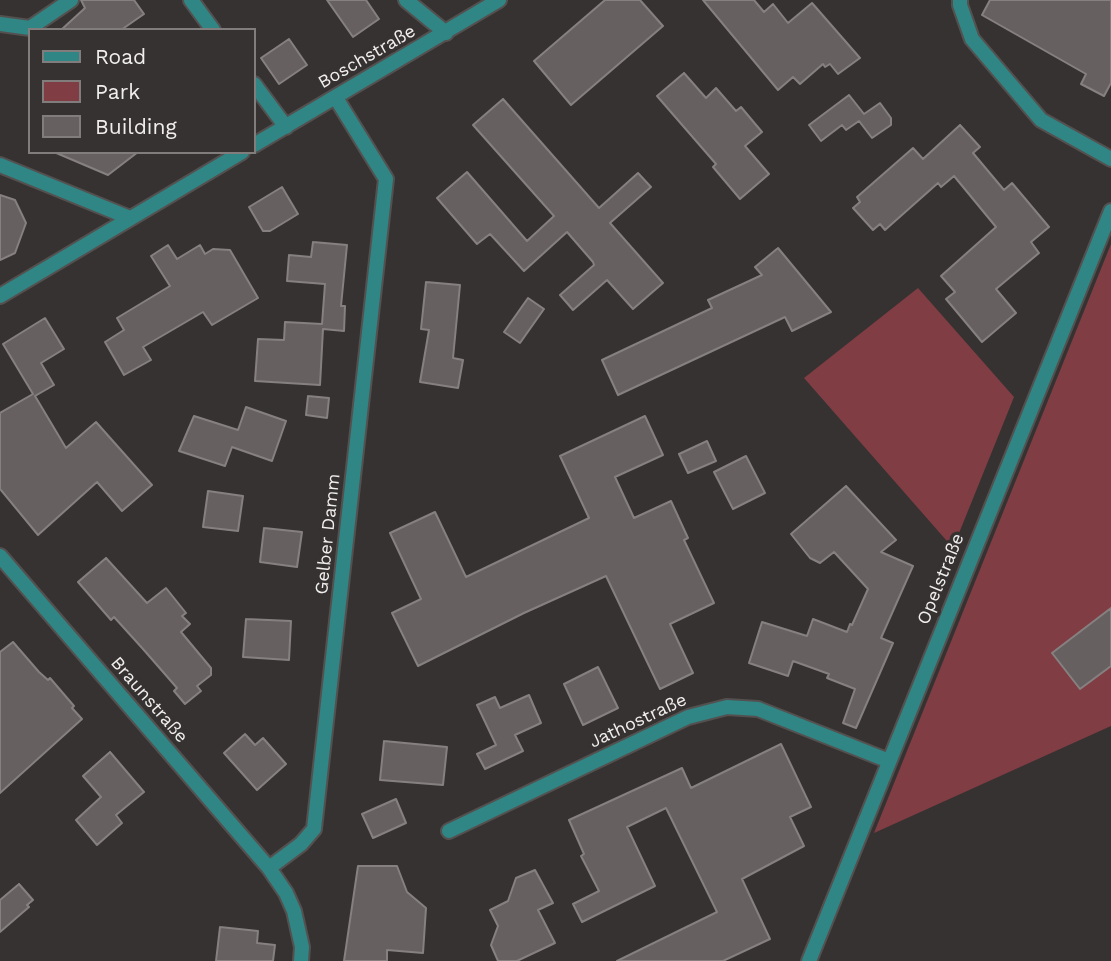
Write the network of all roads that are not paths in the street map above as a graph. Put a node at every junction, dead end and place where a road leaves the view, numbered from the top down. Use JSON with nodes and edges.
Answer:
{"nodes":[{"id":1,"x":71,"y":0,"type":"edge"},
{"id":2,"x":191,"y":0,"type":"edge"},
{"id":3,"x":406,"y":0,"type":"edge"},
{"id":4,"x":499,"y":0,"type":"edge"},
{"id":5,"x":960,"y":0,"type":"edge"},
{"id":6,"x":0,"y":24,"type":"edge"},
{"id":7,"x":212,"y":28,"type":"edge"},
{"id":8,"x":446,"y":33,"type":"junction"},
{"id":9,"x":256,"y":86,"type":"edge"},
{"id":10,"x":336,"y":98,"type":"junction"},
{"id":11,"x":286,"y":127,"type":"junction"},
{"id":12,"x":256,"y":144,"type":"edge"},
{"id":13,"x":239,"y":154,"type":"edge"},
{"id":14,"x":1111,"y":159,"type":"edge"},
{"id":15,"x":0,"y":165,"type":"edge"},
{"id":16,"x":1111,"y":211,"type":"edge"},
{"id":17,"x":130,"y":218,"type":"junction"},
{"id":18,"x":0,"y":296,"type":"edge"},
{"id":19,"x":0,"y":556,"type":"edge"},
{"id":20,"x":889,"y":761,"type":"junction"},
{"id":21,"x":449,"y":831,"type":"dead end"},
{"id":22,"x":269,"y":868,"type":"junction"},
{"id":23,"x":301,"y":961,"type":"edge"},
{"id":24,"x":808,"y":961,"type":"edge"}],
"edges":[{"from":1,"to":6,"type":"street"},
{"from":2,"to":7,"type":"street"},
{"from":3,"to":8,"type":"street"},
{"from":4,"to":8,"type":"street","name":"Boschstraße"},
{"from":5,"to":14,"type":"street"},
{"from":8,"to":10,"type":"street","name":"Boschstraße"},
{"from":9,"to":11,"type":"street"},
{"from":10,"to":11,"type":"street","name":"Boschstraße"},
{"from":10,"to":22,"type":"street","name":"Gelber Damm"},
{"from":11,"to":12,"type":"street","name":"Boschstraße"},
{"from":13,"to":17,"type":"street"},
{"from":15,"to":17,"type":"street"},
{"from":16,"to":20,"type":"street","name":"Opelstraße"},
{"from":17,"to":18,"type":"street"},
{"from":19,"to":22,"type":"street","name":"Braunstraße"},
{"from":20,"to":21,"type":"street","name":"Jathostraße"},
{"from":20,"to":24,"type":"street","name":"Opelstraße"},
{"from":22,"to":23,"type":"street"}]}
